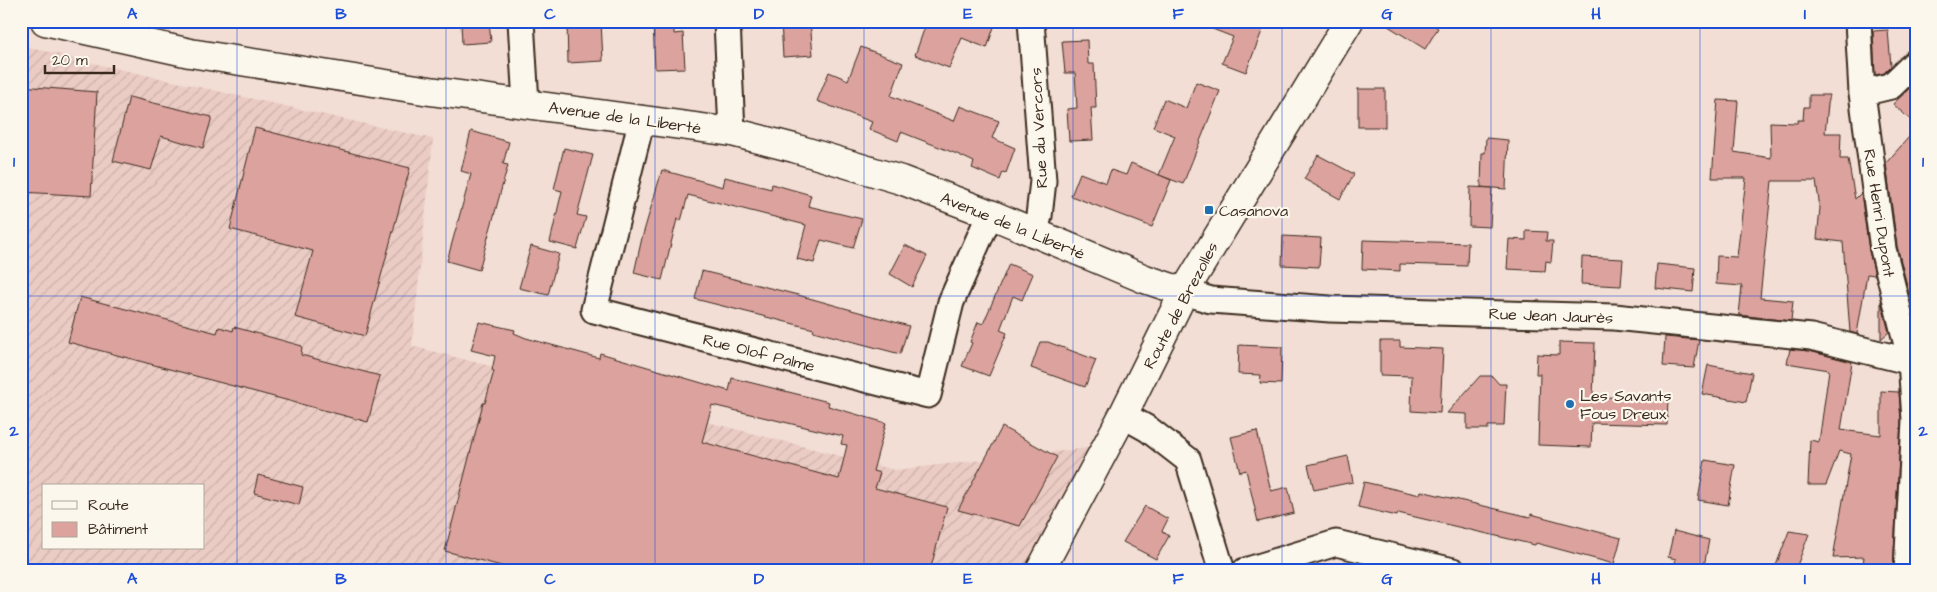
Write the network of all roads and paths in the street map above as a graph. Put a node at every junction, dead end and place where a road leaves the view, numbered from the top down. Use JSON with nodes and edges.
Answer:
{"nodes":[{"id":1,"x":45,"y":21,"type":"edge"},
{"id":2,"x":521,"y":21,"type":"edge"},
{"id":3,"x":727,"y":21,"type":"edge"},
{"id":4,"x":1031,"y":21,"type":"edge"},
{"id":5,"x":1349,"y":21,"type":"edge"},
{"id":6,"x":1858,"y":21,"type":"edge"},
{"id":7,"x":1916,"y":62,"type":"edge"},
{"id":8,"x":1862,"y":93,"type":"junction"},
{"id":9,"x":526,"y":104,"type":"junction"},
{"id":10,"x":642,"y":119,"type":"junction"},
{"id":11,"x":732,"y":132,"type":"junction"},
{"id":12,"x":990,"y":214,"type":"junction"},
{"id":13,"x":1034,"y":234,"type":"junction"},
{"id":14,"x":1184,"y":292,"type":"junction"},
{"id":15,"x":1914,"y":362,"type":"edge"},
{"id":16,"x":1123,"y":415,"type":"junction"},
{"id":17,"x":1040,"y":571,"type":"edge"},
{"id":18,"x":1222,"y":571,"type":"edge"},
{"id":19,"x":1245,"y":571,"type":"edge"},
{"id":20,"x":1453,"y":571,"type":"edge"},
{"id":21,"x":1907,"y":571,"type":"edge"}],
"edges":[{"from":1,"to":9,"type":"street","name":"Avenue de la Liberté"},
{"from":2,"to":9,"type":"street"},
{"from":3,"to":11,"type":"street"},
{"from":4,"to":13,"type":"street","name":"Rue du Vercors"},
{"from":5,"to":14,"type":"street","name":"Route de Brezolles"},
{"from":6,"to":8,"type":"street","name":"Rue Henri Dupont"},
{"from":7,"to":8,"type":"street"},
{"from":8,"to":15,"type":"street","name":"Rue Henri Dupont"},
{"from":9,"to":10,"type":"street","name":"Avenue de la Liberté"},
{"from":10,"to":11,"type":"street","name":"Avenue de la Liberté"},
{"from":10,"to":12,"type":"street","name":"Rue Olof Palme"},
{"from":11,"to":12,"type":"street","name":"Avenue de la Liberté"},
{"from":12,"to":13,"type":"street","name":"Avenue de la Liberté"},
{"from":13,"to":14,"type":"street","name":"Avenue de la Liberté"},
{"from":14,"to":15,"type":"street","name":"Rue Jean Jaurès"},
{"from":14,"to":16,"type":"street","name":"Route de Brezolles"},
{"from":15,"to":21,"type":"street","name":"Rue Henri Dupont"},
{"from":16,"to":17,"type":"street","name":"Route de Brezolles"},
{"from":16,"to":18,"type":"street"},
{"from":19,"to":20,"type":"street"}]}
